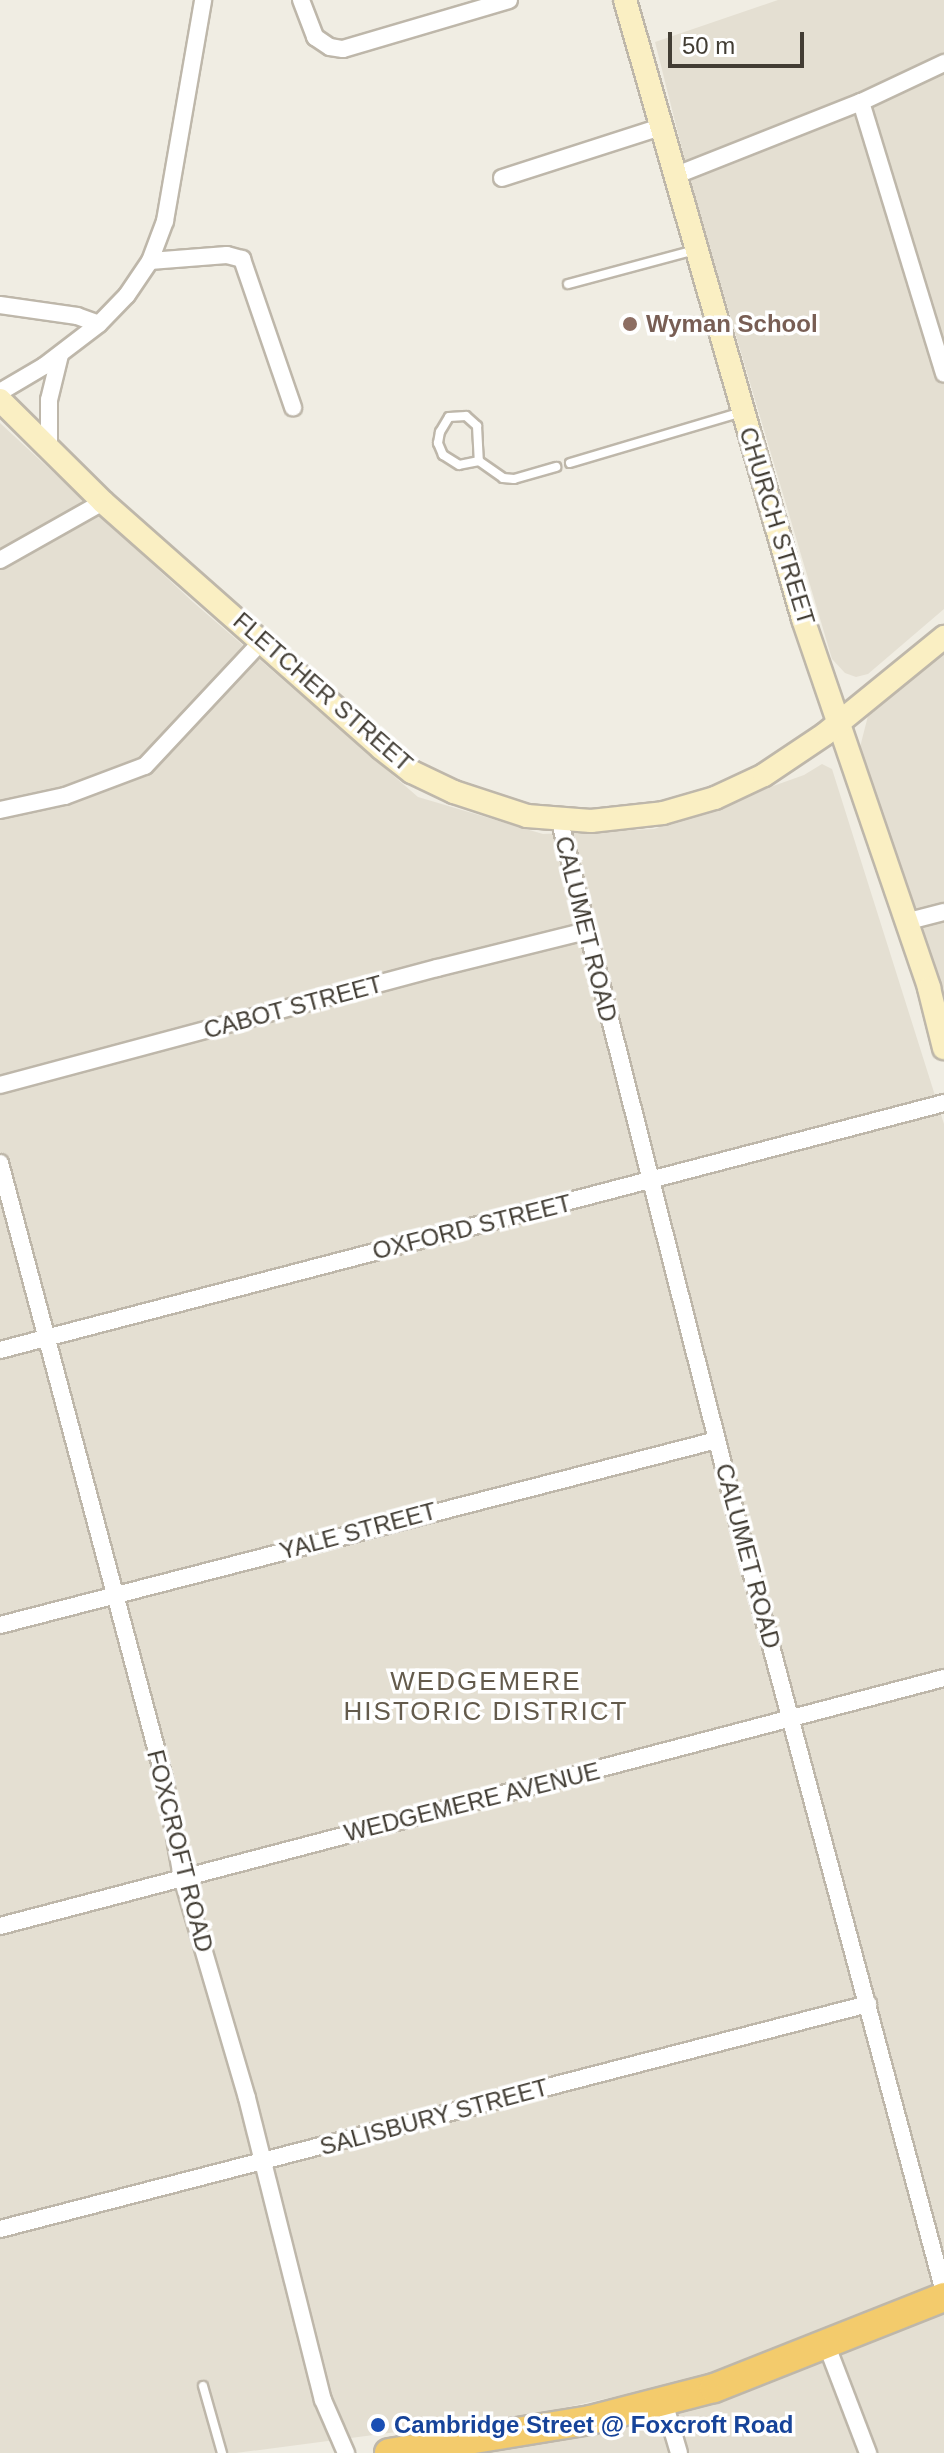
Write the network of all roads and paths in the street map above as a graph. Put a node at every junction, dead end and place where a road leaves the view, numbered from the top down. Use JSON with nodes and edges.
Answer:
{"nodes":[{"id":1,"x":301,"y":0,"type":"edge"},
{"id":2,"x":509,"y":0,"type":"edge"},
{"id":3,"x":625,"y":0,"type":"edge"},
{"id":4,"x":200,"y":1,"type":"edge"},
{"id":5,"x":944,"y":63,"type":"edge"},
{"id":6,"x":861,"y":102,"type":"junction"},
{"id":7,"x":661,"y":127,"type":"junction"},
{"id":8,"x":674,"y":176,"type":"junction"},
{"id":9,"x":502,"y":178,"type":"dead end"},
{"id":10,"x":696,"y":249,"type":"junction"},
{"id":11,"x":150,"y":261,"type":"junction"},
{"id":12,"x":568,"y":284,"type":"dead end"},
{"id":13,"x":0,"y":305,"type":"edge"},
{"id":14,"x":99,"y":324,"type":"junction"},
{"id":15,"x":60,"y":355,"type":"junction"},
{"id":16,"x":944,"y":374,"type":"edge"},
{"id":17,"x":0,"y":392,"type":"edge"},
{"id":18,"x":0,"y":400,"type":"edge"},
{"id":19,"x":293,"y":407,"type":"dead end"},
{"id":20,"x":743,"y":412,"type":"junction"},
{"id":21,"x":49,"y":449,"type":"junction"},
{"id":22,"x":479,"y":461,"type":"junction"},
{"id":23,"x":570,"y":463,"type":"dead end"},
{"id":24,"x":556,"y":467,"type":"dead end"},
{"id":25,"x":103,"y":502,"type":"junction"},
{"id":26,"x":0,"y":560,"type":"edge"},
{"id":27,"x":944,"y":637,"type":"edge"},
{"id":28,"x":262,"y":641,"type":"junction"},
{"id":29,"x":840,"y":723,"type":"junction"},
{"id":30,"x":0,"y":810,"type":"edge"},
{"id":31,"x":559,"y":818,"type":"junction"},
{"id":32,"x":944,"y":912,"type":"edge"},
{"id":33,"x":905,"y":922,"type":"junction"},
{"id":34,"x":587,"y":931,"type":"junction"},
{"id":35,"x":944,"y":1048,"type":"edge"},
{"id":36,"x":0,"y":1085,"type":"edge"},
{"id":37,"x":944,"y":1103,"type":"edge"},
{"id":38,"x":0,"y":1163,"type":"edge"},
{"id":39,"x":651,"y":1181,"type":"junction"},
{"id":40,"x":46,"y":1338,"type":"junction"},
{"id":41,"x":0,"y":1350,"type":"edge"},
{"id":42,"x":717,"y":1440,"type":"junction"},
{"id":43,"x":114,"y":1595,"type":"junction"},
{"id":44,"x":0,"y":1625,"type":"edge"},
{"id":45,"x":944,"y":1678,"type":"edge"},
{"id":46,"x":791,"y":1719,"type":"junction"},
{"id":47,"x":182,"y":1877,"type":"junction"},
{"id":48,"x":0,"y":1926,"type":"edge"},
{"id":49,"x":868,"y":2004,"type":"junction"},
{"id":50,"x":263,"y":2161,"type":"junction"},
{"id":51,"x":0,"y":2229,"type":"edge"},
{"id":52,"x":944,"y":2294,"type":"edge"},
{"id":53,"x":827,"y":2346,"type":"junction"},
{"id":54,"x":203,"y":2386,"type":"dead end"},
{"id":55,"x":664,"y":2402,"type":"junction"},
{"id":56,"x":222,"y":2453,"type":"edge"},
{"id":57,"x":346,"y":2453,"type":"edge"},
{"id":58,"x":389,"y":2453,"type":"edge"},
{"id":59,"x":679,"y":2453,"type":"edge"},
{"id":60,"x":868,"y":2453,"type":"edge"}],
"edges":[{"from":1,"to":2,"type":"street"},
{"from":3,"to":7,"type":"street","name":"CHURCH STREET"},
{"from":4,"to":11,"type":"street"},
{"from":5,"to":6,"type":"street"},
{"from":6,"to":8,"type":"street"},
{"from":6,"to":16,"type":"street"},
{"from":7,"to":8,"type":"street","name":"CHURCH STREET"},
{"from":7,"to":9,"type":"street"},
{"from":8,"to":10,"type":"street","name":"CHURCH STREET"},
{"from":10,"to":12,"type":"lane"},
{"from":10,"to":20,"type":"street","name":"CHURCH STREET"},
{"from":11,"to":14,"type":"street"},
{"from":11,"to":19,"type":"street"},
{"from":13,"to":14,"type":"street"},
{"from":14,"to":15,"type":"street"},
{"from":15,"to":17,"type":"street"},
{"from":15,"to":21,"type":"street"},
{"from":18,"to":21,"type":"street","name":"FLETCHER STREET"},
{"from":20,"to":23,"type":"lane"},
{"from":20,"to":29,"type":"street","name":"CHURCH STREET"},
{"from":21,"to":25,"type":"street","name":"FLETCHER STREET"},
{"from":22,"to":22,"type":"lane"},
{"from":22,"to":24,"type":"lane"},
{"from":25,"to":26,"type":"street"},
{"from":25,"to":28,"type":"street","name":"FLETCHER STREET"},
{"from":27,"to":29,"type":"street","name":"FLETCHER STREET"},
{"from":28,"to":30,"type":"street"},
{"from":28,"to":31,"type":"street","name":"FLETCHER STREET"},
{"from":29,"to":31,"type":"street","name":"FLETCHER STREET"},
{"from":29,"to":33,"type":"street","name":"CHURCH STREET"},
{"from":31,"to":34,"type":"street","name":"CALUMET ROAD"},
{"from":32,"to":33,"type":"street"},
{"from":33,"to":35,"type":"street","name":"CHURCH STREET"},
{"from":34,"to":36,"type":"street","name":"CABOT STREET"},
{"from":34,"to":39,"type":"street","name":"CALUMET ROAD"},
{"from":37,"to":39,"type":"street","name":"OXFORD STREET"},
{"from":38,"to":40,"type":"street","name":"FOXCROFT ROAD"},
{"from":39,"to":40,"type":"street","name":"OXFORD STREET"},
{"from":39,"to":42,"type":"street","name":"CALUMET ROAD"},
{"from":40,"to":41,"type":"street","name":"OXFORD STREET"},
{"from":40,"to":43,"type":"street","name":"FOXCROFT ROAD"},
{"from":42,"to":43,"type":"street","name":"YALE STREET"},
{"from":42,"to":46,"type":"street","name":"CALUMET ROAD"},
{"from":43,"to":44,"type":"street","name":"YALE STREET"},
{"from":43,"to":47,"type":"street","name":"FOXCROFT ROAD"},
{"from":45,"to":46,"type":"street","name":"WEDGEMERE AVENUE"},
{"from":46,"to":47,"type":"street","name":"WEDGEMERE AVENUE"},
{"from":46,"to":49,"type":"street","name":"CALUMET ROAD"},
{"from":47,"to":48,"type":"street","name":"WEDGEMERE AVENUE"},
{"from":47,"to":50,"type":"street","name":"FOXCROFT ROAD"},
{"from":49,"to":50,"type":"street","name":"SALISBURY STREET"},
{"from":49,"to":52,"type":"street","name":"CALUMET ROAD"},
{"from":50,"to":51,"type":"street","name":"SALISBURY STREET"},
{"from":50,"to":57,"type":"street","name":"FOXCROFT ROAD"},
{"from":52,"to":53,"type":"highway"},
{"from":53,"to":55,"type":"highway"},
{"from":53,"to":60,"type":"street"},
{"from":54,"to":56,"type":"lane"},
{"from":55,"to":58,"type":"highway"},
{"from":55,"to":59,"type":"street"}]}
